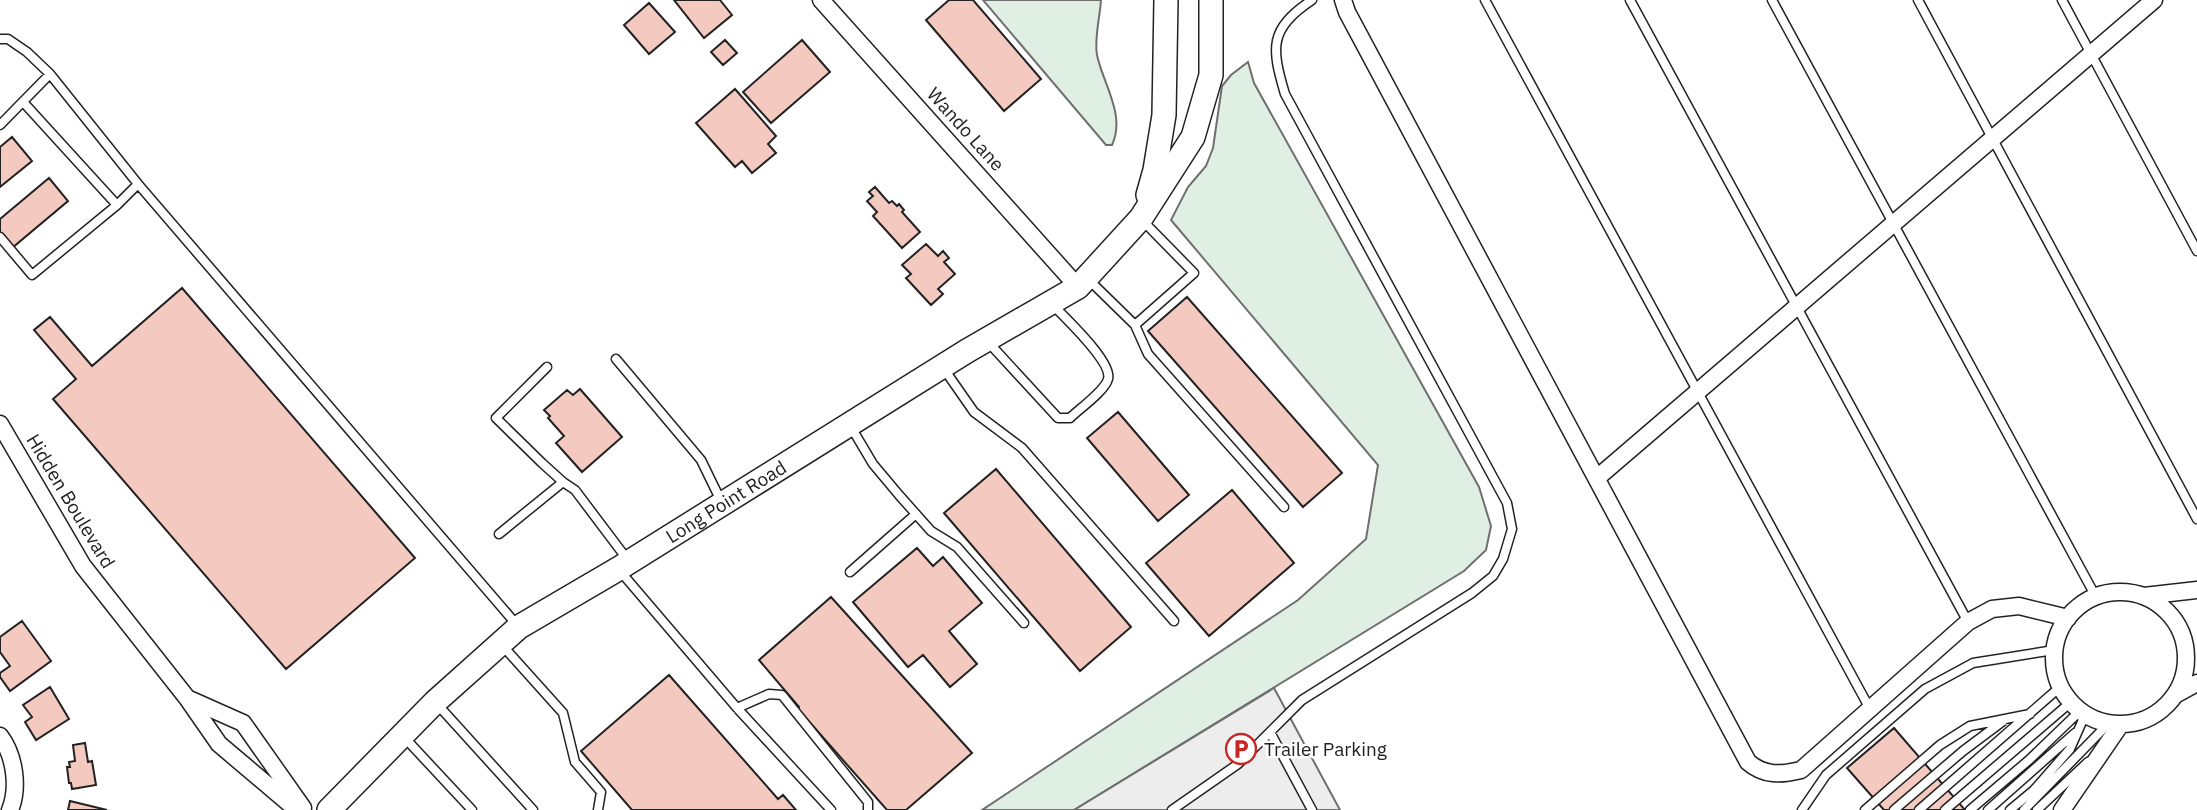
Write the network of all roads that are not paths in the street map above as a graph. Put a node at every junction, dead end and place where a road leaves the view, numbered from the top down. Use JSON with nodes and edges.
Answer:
{"nodes":[{"id":1,"x":821,"y":0,"type":"edge"},
{"id":2,"x":1166,"y":0,"type":"edge"},
{"id":3,"x":1211,"y":0,"type":"edge"},
{"id":4,"x":1312,"y":0,"type":"edge"},
{"id":5,"x":1343,"y":0,"type":"edge"},
{"id":6,"x":1485,"y":0,"type":"edge"},
{"id":7,"x":1630,"y":0,"type":"edge"},
{"id":8,"x":1772,"y":0,"type":"edge"},
{"id":9,"x":1918,"y":0,"type":"edge"},
{"id":10,"x":2062,"y":0,"type":"edge"},
{"id":11,"x":2154,"y":0,"type":"edge"},
{"id":12,"x":0,"y":39,"type":"edge"},
{"id":13,"x":2091,"y":54,"type":"junction"},
{"id":14,"x":50,"y":74,"type":"junction"},
{"id":15,"x":24,"y":103,"type":"junction"},
{"id":16,"x":0,"y":125,"type":"edge"},
{"id":17,"x":1992,"y":138,"type":"junction"},
{"id":18,"x":138,"y":184,"type":"junction"},
{"id":19,"x":117,"y":205,"type":"junction"},
{"id":20,"x":1141,"y":218,"type":"junction"},
{"id":21,"x":1893,"y":224,"type":"junction"},
{"id":22,"x":0,"y":237,"type":"edge"},
{"id":23,"x":2197,"y":251,"type":"edge"},
{"id":24,"x":1082,"y":282,"type":"junction"},
{"id":25,"x":1051,"y":303,"type":"junction"},
{"id":26,"x":1797,"y":307,"type":"junction"},
{"id":27,"x":1135,"y":325,"type":"junction"},
{"id":28,"x":986,"y":340,"type":"junction"},
{"id":29,"x":616,"y":359,"type":"dead end"},
{"id":30,"x":942,"y":366,"type":"junction"},
{"id":31,"x":547,"y":367,"type":"dead end"},
{"id":32,"x":1698,"y":392,"type":"junction"},
{"id":33,"x":0,"y":424,"type":"edge"},
{"id":34,"x":850,"y":424,"type":"junction"},
{"id":35,"x":1597,"y":478,"type":"junction"},
{"id":36,"x":563,"y":482,"type":"junction"},
{"id":37,"x":722,"y":504,"type":"junction"},
{"id":38,"x":1284,"y":508,"type":"dead end"},
{"id":39,"x":916,"y":514,"type":"junction"},
{"id":40,"x":2197,"y":519,"type":"edge"},
{"id":41,"x":499,"y":534,"type":"dead end"},
{"id":42,"x":624,"y":565,"type":"junction"},
{"id":43,"x":850,"y":572,"type":"dead end"},
{"id":44,"x":2197,"y":590,"type":"edge"},
{"id":45,"x":2142,"y":596,"type":"junction"},
{"id":46,"x":2096,"y":597,"type":"junction"},
{"id":47,"x":2068,"y":618,"type":"junction"},
{"id":48,"x":1174,"y":621,"type":"dead end"},
{"id":49,"x":1968,"y":622,"type":"junction"},
{"id":50,"x":1024,"y":624,"type":"dead end"},
{"id":51,"x":519,"y":627,"type":"junction"},
{"id":52,"x":500,"y":642,"type":"junction"},
{"id":53,"x":2054,"y":650,"type":"junction"},
{"id":54,"x":2197,"y":683,"type":"edge"},
{"id":55,"x":2060,"y":687,"type":"junction"},
{"id":56,"x":2175,"y":695,"type":"junction"},
{"id":57,"x":187,"y":698,"type":"junction"},
{"id":58,"x":435,"y":702,"type":"junction"},
{"id":59,"x":737,"y":708,"type":"junction"},
{"id":60,"x":1870,"y":709,"type":"junction"},
{"id":61,"x":2079,"y":709,"type":"junction"},
{"id":62,"x":2029,"y":714,"type":"junction"},
{"id":63,"x":2007,"y":718,"type":"junction"},
{"id":64,"x":2115,"y":724,"type":"junction"},
{"id":65,"x":2078,"y":730,"type":"junction"},
{"id":66,"x":1270,"y":732,"type":"junction"},
{"id":67,"x":402,"y":735,"type":"junction"},
{"id":68,"x":0,"y":736,"type":"edge"},
{"id":69,"x":2110,"y":741,"type":"junction"},
{"id":70,"x":2074,"y":793,"type":"junction"},
{"id":71,"x":10,"y":810,"type":"edge"},
{"id":72,"x":297,"y":810,"type":"edge"},
{"id":73,"x":304,"y":810,"type":"edge"},
{"id":74,"x":329,"y":810,"type":"edge"},
{"id":75,"x":472,"y":810,"type":"edge"},
{"id":76,"x":533,"y":810,"type":"edge"},
{"id":77,"x":598,"y":810,"type":"edge"},
{"id":78,"x":831,"y":810,"type":"edge"},
{"id":79,"x":868,"y":810,"type":"edge"},
{"id":80,"x":1172,"y":810,"type":"edge"},
{"id":81,"x":1312,"y":810,"type":"edge"},
{"id":82,"x":1802,"y":810,"type":"edge"},
{"id":83,"x":1865,"y":810,"type":"edge"},
{"id":84,"x":1894,"y":810,"type":"edge"},
{"id":85,"x":1919,"y":810,"type":"edge"},
{"id":86,"x":1945,"y":810,"type":"edge"},
{"id":87,"x":1970,"y":810,"type":"edge"},
{"id":88,"x":1987,"y":810,"type":"edge"},
{"id":89,"x":2010,"y":810,"type":"edge"},
{"id":90,"x":2024,"y":810,"type":"edge"},
{"id":91,"x":2037,"y":810,"type":"edge"},
{"id":92,"x":2054,"y":810,"type":"edge"},
{"id":93,"x":2062,"y":810,"type":"edge"}],
"edges":[{"from":1,"to":24,"type":"street","name":"Wando Lane"},
{"from":2,"to":20,"type":"main road"},
{"from":3,"to":20,"type":"main road","name":"Long Point Road"},
{"from":4,"to":66,"type":"lane"},
{"from":5,"to":35,"type":"street"},
{"from":6,"to":32,"type":"lane"},
{"from":7,"to":26,"type":"lane"},
{"from":8,"to":21,"type":"lane"},
{"from":9,"to":17,"type":"lane"},
{"from":10,"to":13,"type":"lane"},
{"from":11,"to":13,"type":"street"},
{"from":12,"to":14,"type":"lane"},
{"from":13,"to":17,"type":"street"},
{"from":13,"to":23,"type":"lane"},
{"from":14,"to":15,"type":"lane"},
{"from":14,"to":18,"type":"lane"},
{"from":15,"to":16,"type":"lane"},
{"from":15,"to":19,"type":"lane"},
{"from":17,"to":21,"type":"street"},
{"from":17,"to":40,"type":"lane"},
{"from":18,"to":19,"type":"lane"},
{"from":18,"to":51,"type":"lane"},
{"from":19,"to":22,"type":"lane"},
{"from":20,"to":24,"type":"main road","name":"Long Point Road"},
{"from":20,"to":27,"type":"lane"},
{"from":21,"to":26,"type":"street"},
{"from":21,"to":46,"type":"lane"},
{"from":24,"to":25,"type":"main road","name":"Long Point Road"},
{"from":24,"to":27,"type":"lane"},
{"from":25,"to":28,"type":"main road","name":"Long Point Road"},
{"from":25,"to":28,"type":"lane"},
{"from":26,"to":32,"type":"street"},
{"from":26,"to":49,"type":"lane"},
{"from":27,"to":38,"type":"lane"},
{"from":28,"to":30,"type":"main road","name":"Long Point Road"},
{"from":29,"to":37,"type":"lane"},
{"from":30,"to":34,"type":"main road","name":"Long Point Road"},
{"from":30,"to":48,"type":"lane"},
{"from":31,"to":36,"type":"lane"},
{"from":32,"to":35,"type":"street"},
{"from":32,"to":60,"type":"lane"},
{"from":33,"to":57,"type":"street","name":"Hidden Boulevard"},
{"from":34,"to":37,"type":"main road","name":"Long Point Road"},
{"from":34,"to":39,"type":"lane"},
{"from":35,"to":60,"type":"street"},
{"from":36,"to":41,"type":"lane"},
{"from":36,"to":42,"type":"lane"},
{"from":37,"to":42,"type":"main road","name":"Long Point Road"},
{"from":39,"to":43,"type":"lane"},
{"from":39,"to":50,"type":"lane"},
{"from":42,"to":51,"type":"main road","name":"Long Point Road"},
{"from":42,"to":59,"type":"lane"},
{"from":44,"to":45,"type":"street"},
{"from":45,"to":46,"type":"street"},
{"from":45,"to":56,"type":"street"},
{"from":46,"to":47,"type":"street"},
{"from":47,"to":49,"type":"street"},
{"from":47,"to":53,"type":"street"},
{"from":49,"to":60,"type":"street"},
{"from":51,"to":52,"type":"main road","name":"Long Point Road"},
{"from":52,"to":58,"type":"main road","name":"Long Point Road"},
{"from":52,"to":77,"type":"lane"},
{"from":53,"to":55,"type":"street"},
{"from":53,"to":82,"type":"lane"},
{"from":54,"to":56,"type":"street"},
{"from":55,"to":61,"type":"street"},
{"from":55,"to":62,"type":"lane"},
{"from":56,"to":64,"type":"street"},
{"from":57,"to":72,"type":"street","name":"Hidden Boulevard"},
{"from":57,"to":73,"type":"street","name":"Hidden Boulevard"},
{"from":58,"to":67,"type":"main road","name":"Long Point Road"},
{"from":58,"to":76,"type":"lane"},
{"from":59,"to":78,"type":"lane"},
{"from":59,"to":79,"type":"lane"},
{"from":61,"to":64,"type":"street"},
{"from":61,"to":65,"type":"lane"},
{"from":61,"to":86,"type":"lane"},
{"from":61,"to":87,"type":"lane"},
{"from":62,"to":63,"type":"lane"},
{"from":62,"to":85,"type":"lane"},
{"from":63,"to":83,"type":"lane"},
{"from":63,"to":84,"type":"lane"},
{"from":64,"to":69,"type":"street"},
{"from":64,"to":90,"type":"lane"},
{"from":65,"to":88,"type":"lane"},
{"from":65,"to":89,"type":"lane"},
{"from":66,"to":80,"type":"lane"},
{"from":66,"to":81,"type":"lane"},
{"from":67,"to":74,"type":"main road","name":"Long Point Road"},
{"from":67,"to":75,"type":"lane"},
{"from":68,"to":71,"type":"street"},
{"from":69,"to":70,"type":"street"},
{"from":69,"to":91,"type":"lane"},
{"from":70,"to":92,"type":"lane"},
{"from":70,"to":93,"type":"street"}]}
